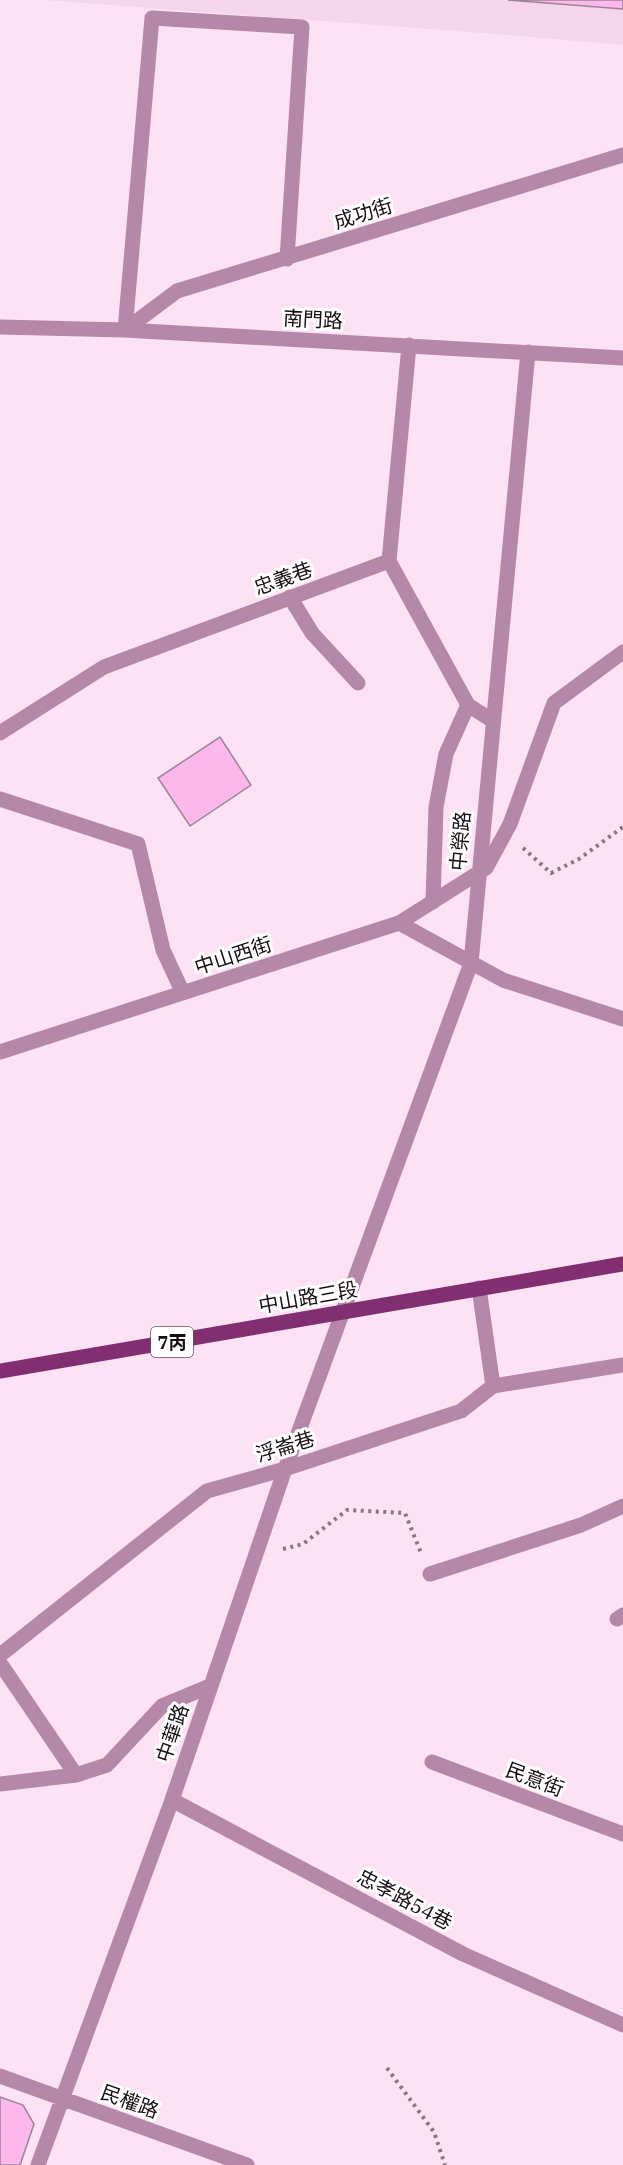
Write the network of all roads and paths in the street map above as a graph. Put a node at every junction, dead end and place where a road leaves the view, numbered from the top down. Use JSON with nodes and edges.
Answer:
{"nodes":[{"id":1,"x":623,"y":155,"type":"edge"},
{"id":2,"x":286,"y":259,"type":"junction"},
{"id":3,"x":0,"y":327,"type":"edge"},
{"id":4,"x":125,"y":330,"type":"junction"},
{"id":5,"x":409,"y":345,"type":"junction"},
{"id":6,"x":528,"y":352,"type":"junction"},
{"id":7,"x":622,"y":360,"type":"edge"},
{"id":8,"x":390,"y":561,"type":"junction"},
{"id":9,"x":290,"y":597,"type":"junction"},
{"id":10,"x":623,"y":652,"type":"edge"},
{"id":11,"x":358,"y":683,"type":"dead end"},
{"id":12,"x":468,"y":705,"type":"junction"},
{"id":13,"x":493,"y":721,"type":"junction"},
{"id":14,"x":0,"y":733,"type":"edge"},
{"id":15,"x":0,"y":799,"type":"edge"},
{"id":16,"x":623,"y":827,"type":"edge"},
{"id":17,"x":504,"y":834,"type":"junction"},
{"id":18,"x":478,"y":873,"type":"junction"},
{"id":19,"x":433,"y":902,"type":"junction"},
{"id":20,"x":399,"y":923,"type":"junction"},
{"id":21,"x":471,"y":963,"type":"junction"},
{"id":22,"x":183,"y":993,"type":"junction"},
{"id":23,"x":623,"y":1019,"type":"edge"},
{"id":24,"x":0,"y":1052,"type":"edge"},
{"id":25,"x":623,"y":1264,"type":"edge"},
{"id":26,"x":479,"y":1288,"type":"junction"},
{"id":27,"x":344,"y":1313,"type":"junction"},
{"id":28,"x":623,"y":1365,"type":"edge"},
{"id":29,"x":0,"y":1371,"type":"edge"},
{"id":30,"x":493,"y":1386,"type":"junction"},
{"id":31,"x":285,"y":1469,"type":"junction"},
{"id":32,"x":623,"y":1506,"type":"edge"},
{"id":33,"x":256,"y":1555,"type":"junction"},
{"id":34,"x":430,"y":1574,"type":"joint"},
{"id":35,"x":0,"y":1654,"type":"edge"},
{"id":36,"x":0,"y":1663,"type":"edge"},
{"id":37,"x":210,"y":1686,"type":"junction"},
{"id":38,"x":432,"y":1762,"type":"dead end"},
{"id":39,"x":76,"y":1775,"type":"junction"},
{"id":40,"x":0,"y":1784,"type":"edge"},
{"id":41,"x":172,"y":1800,"type":"junction"},
{"id":42,"x":623,"y":1834,"type":"edge"},
{"id":43,"x":623,"y":2025,"type":"edge"},
{"id":44,"x":387,"y":2068,"type":"dead end"},
{"id":45,"x":0,"y":2076,"type":"edge"},
{"id":46,"x":61,"y":2099,"type":"junction"},
{"id":47,"x":38,"y":2165,"type":"edge"},
{"id":48,"x":247,"y":2165,"type":"edge"},
{"id":49,"x":445,"y":2165,"type":"edge"}],
"edges":[{"from":1,"to":2,"type":"street","name":"成功街"},
{"from":2,"to":4,"type":"street","name":"成功街"},
{"from":2,"to":4,"type":"street"},
{"from":3,"to":4,"type":"street","name":"南門路"},
{"from":4,"to":5,"type":"street","name":"南門路"},
{"from":5,"to":6,"type":"street","name":"南門路"},
{"from":5,"to":8,"type":"street"},
{"from":6,"to":7,"type":"street","name":"南門路"},
{"from":6,"to":13,"type":"street","name":"中榮路"},
{"from":8,"to":9,"type":"street","name":"忠義巷"},
{"from":8,"to":12,"type":"street"},
{"from":9,"to":11,"type":"street"},
{"from":9,"to":14,"type":"street","name":"忠義巷"},
{"from":10,"to":17,"type":"street"},
{"from":12,"to":13,"type":"street"},
{"from":12,"to":19,"type":"street"},
{"from":13,"to":18,"type":"street","name":"中榮路"},
{"from":15,"to":22,"type":"street"},
{"from":16,"to":17,"type":"path"},
{"from":17,"to":18,"type":"street"},
{"from":18,"to":19,"type":"street","name":"中山西街"},
{"from":18,"to":21,"type":"street","name":"中榮路"},
{"from":19,"to":20,"type":"street","name":"中山西街"},
{"from":20,"to":21,"type":"street"},
{"from":20,"to":22,"type":"street","name":"中山西街"},
{"from":21,"to":23,"type":"street"},
{"from":21,"to":27,"type":"street","name":"中榮路"},
{"from":22,"to":24,"type":"street","name":"中山西街"},
{"from":25,"to":26,"type":"main road","name":"中山路三段","number":"7丙"},
{"from":26,"to":27,"type":"main road","name":"中山路三段","number":"7丙"},
{"from":26,"to":30,"type":"street"},
{"from":27,"to":29,"type":"main road","name":"中山路三段","number":"7丙"},
{"from":27,"to":31,"type":"street","name":"中華路"},
{"from":28,"to":30,"type":"street","name":"浮崙巷"},
{"from":30,"to":31,"type":"street","name":"浮崙巷"},
{"from":31,"to":33,"type":"street","name":"中華路"},
{"from":31,"to":35,"type":"street","name":"浮崙巷"},
{"from":32,"to":34,"type":"street"},
{"from":33,"to":34,"type":"path"},
{"from":33,"to":37,"type":"street","name":"中華路"},
{"from":36,"to":39,"type":"street"},
{"from":37,"to":39,"type":"street"},
{"from":37,"to":41,"type":"street","name":"中華路"},
{"from":38,"to":42,"type":"street","name":"民意街"},
{"from":39,"to":40,"type":"street"},
{"from":41,"to":43,"type":"street","name":"忠孝路54巷"},
{"from":41,"to":46,"type":"street","name":"中華路"},
{"from":44,"to":49,"type":"path"},
{"from":45,"to":46,"type":"street","name":"民權路"},
{"from":46,"to":47,"type":"street","name":"中華路"},
{"from":46,"to":48,"type":"street","name":"民權路"}]}
